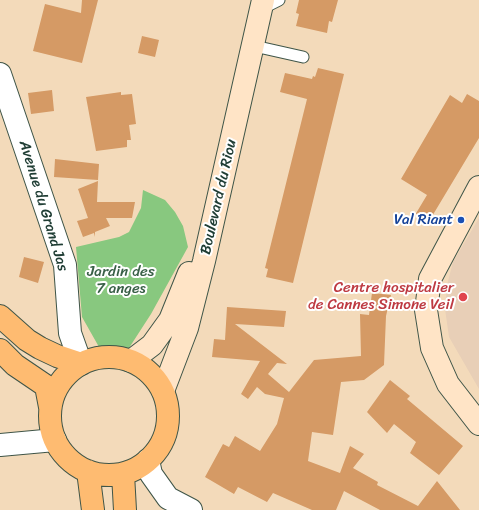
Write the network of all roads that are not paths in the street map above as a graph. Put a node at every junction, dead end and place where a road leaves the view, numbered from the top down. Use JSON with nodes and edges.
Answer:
{"nodes":[{"id":1,"x":263,"y":2,"type":"edge"},
{"id":2,"x":254,"y":46,"type":"junction"},
{"id":3,"x":303,"y":57,"type":"dead end"},
{"id":4,"x":0,"y":74,"type":"edge"},
{"id":5,"x":479,"y":187,"type":"edge"},
{"id":6,"x":0,"y":316,"type":"edge"},
{"id":7,"x":3,"y":356,"type":"edge"},
{"id":8,"x":130,"y":361,"type":"junction"},
{"id":9,"x":80,"y":364,"type":"junction"},
{"id":10,"x":163,"y":391,"type":"junction"},
{"id":11,"x":50,"y":407,"type":"junction"},
{"id":12,"x":479,"y":424,"type":"edge"},
{"id":13,"x":55,"y":440,"type":"junction"},
{"id":14,"x":0,"y":445,"type":"edge"},
{"id":15,"x":148,"y":460,"type":"junction"},
{"id":16,"x":88,"y":471,"type":"junction"},
{"id":17,"x":123,"y":474,"type":"junction"},
{"id":18,"x":93,"y":510,"type":"edge"},
{"id":19,"x":125,"y":510,"type":"edge"},
{"id":20,"x":191,"y":510,"type":"edge"}],
"edges":[{"from":1,"to":2,"type":"main road","name":"Boulevard du Riou"},
{"from":1,"to":8,"type":"main road","name":"Boulevard du Riou"},
{"from":2,"to":3,"type":"lane"},
{"from":2,"to":10,"type":"main road","name":"Boulevard du Riou"},
{"from":4,"to":9,"type":"street","name":"Avenue du Grand Jas"},
{"from":5,"to":12,"type":"main road"},
{"from":6,"to":9,"type":"highway"},
{"from":7,"to":11,"type":"highway"},
{"from":8,"to":9,"type":"highway"},
{"from":8,"to":10,"type":"highway"},
{"from":9,"to":11,"type":"highway"},
{"from":10,"to":15,"type":"highway"},
{"from":11,"to":13,"type":"highway"},
{"from":13,"to":14,"type":"street"},
{"from":13,"to":16,"type":"highway"},
{"from":15,"to":17,"type":"highway"},
{"from":15,"to":20,"type":"street"},
{"from":16,"to":17,"type":"highway"},
{"from":16,"to":18,"type":"highway"},
{"from":17,"to":19,"type":"highway"}]}
